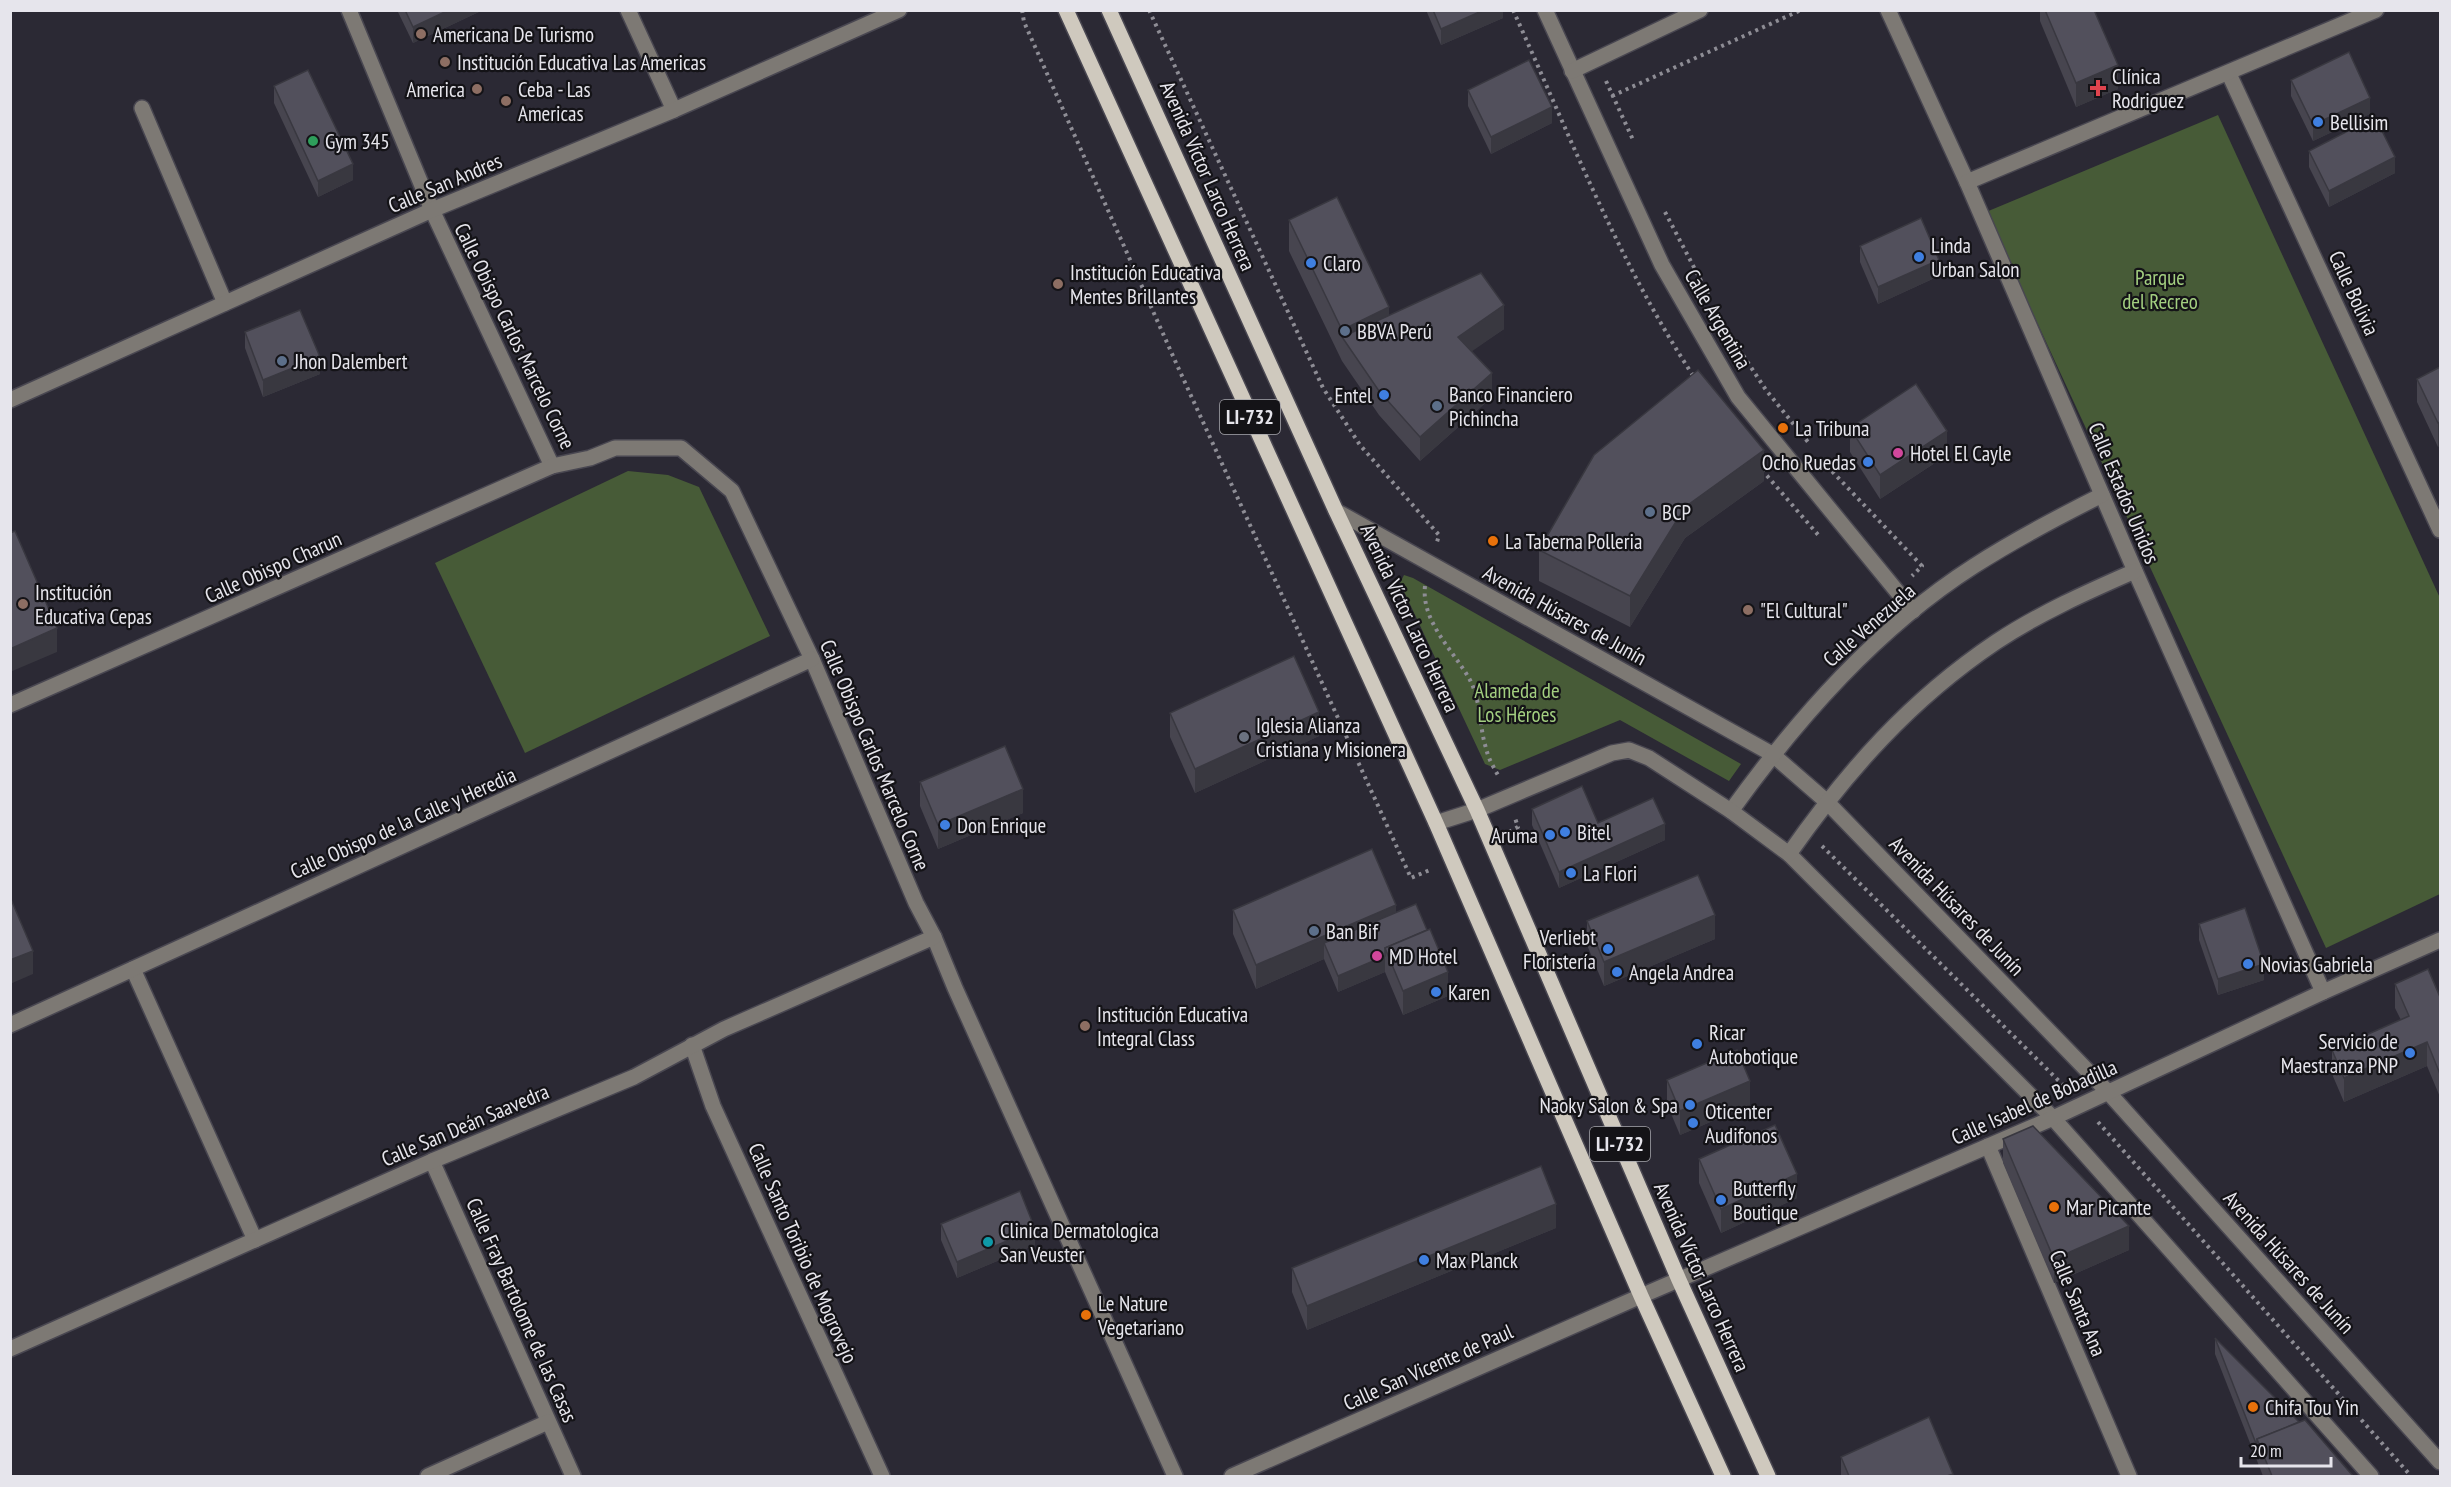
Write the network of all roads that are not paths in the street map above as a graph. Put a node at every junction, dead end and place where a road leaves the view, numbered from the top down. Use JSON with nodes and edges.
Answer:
{"nodes":[{"id":1,"x":349,"y":10,"type":"edge"},
{"id":2,"x":628,"y":10,"type":"edge"},
{"id":3,"x":899,"y":10,"type":"edge"},
{"id":4,"x":1066,"y":10,"type":"edge"},
{"id":5,"x":1109,"y":10,"type":"edge"},
{"id":6,"x":1545,"y":10,"type":"edge"},
{"id":7,"x":1700,"y":10,"type":"edge"},
{"id":8,"x":1888,"y":10,"type":"edge"},
{"id":9,"x":2376,"y":10,"type":"edge"},
{"id":10,"x":1572,"y":71,"type":"junction"},
{"id":11,"x":2229,"y":74,"type":"junction"},
{"id":12,"x":142,"y":108,"type":"dead end"},
{"id":13,"x":674,"y":110,"type":"junction"},
{"id":14,"x":1967,"y":182,"type":"junction"},
{"id":15,"x":432,"y":210,"type":"junction"},
{"id":16,"x":225,"y":303,"type":"junction"},
{"id":17,"x":10,"y":400,"type":"edge"},
{"id":18,"x":552,"y":466,"type":"junction"},
{"id":19,"x":2102,"y":495,"type":"junction"},
{"id":20,"x":1336,"y":511,"type":"junction"},
{"id":21,"x":2440,"y":530,"type":"edge"},
{"id":22,"x":2135,"y":571,"type":"junction"},
{"id":23,"x":1912,"y":611,"type":"junction"},
{"id":24,"x":812,"y":660,"type":"junction"},
{"id":25,"x":10,"y":705,"type":"edge"},
{"id":26,"x":1772,"y":754,"type":"junction"},
{"id":27,"x":1826,"y":801,"type":"junction"},
{"id":28,"x":1477,"y":810,"type":"junction"},
{"id":29,"x":1731,"y":811,"type":"junction"},
{"id":30,"x":1436,"y":823,"type":"junction"},
{"id":31,"x":1790,"y":854,"type":"junction"},
{"id":32,"x":934,"y":937,"type":"junction"},
{"id":33,"x":2440,"y":940,"type":"edge"},
{"id":34,"x":133,"y":969,"type":"junction"},
{"id":35,"x":2322,"y":992,"type":"junction"},
{"id":36,"x":10,"y":1025,"type":"edge"},
{"id":37,"x":692,"y":1046,"type":"junction"},
{"id":38,"x":2108,"y":1092,"type":"junction"},
{"id":39,"x":2054,"y":1118,"type":"junction"},
{"id":40,"x":1988,"y":1146,"type":"junction"},
{"id":41,"x":432,"y":1161,"type":"junction"},
{"id":42,"x":255,"y":1240,"type":"junction"},
{"id":43,"x":1679,"y":1280,"type":"junction"},
{"id":44,"x":1641,"y":1296,"type":"junction"},
{"id":45,"x":10,"y":1349,"type":"edge"},
{"id":46,"x":548,"y":1422,"type":"junction"},
{"id":47,"x":2440,"y":1462,"type":"edge"},
{"id":48,"x":428,"y":1476,"type":"edge"},
{"id":49,"x":573,"y":1476,"type":"edge"},
{"id":50,"x":882,"y":1476,"type":"edge"},
{"id":51,"x":1175,"y":1476,"type":"edge"},
{"id":52,"x":1232,"y":1476,"type":"edge"},
{"id":53,"x":1723,"y":1476,"type":"edge"},
{"id":54,"x":1768,"y":1476,"type":"edge"},
{"id":55,"x":2129,"y":1476,"type":"edge"},
{"id":56,"x":2371,"y":1476,"type":"edge"}],
"edges":[{"from":1,"to":15,"type":"street","name":"Calle Obispo Carlos Marcelo Corne"},
{"from":2,"to":13,"type":"street"},
{"from":3,"to":13,"type":"street","name":"Calle San Andres"},
{"from":4,"to":30,"type":"main road","number":"LI-732"},
{"from":5,"to":20,"type":"main road","name":"Avenida Víctor Larco Herrera","number":"LI-732"},
{"from":6,"to":10,"type":"street","name":"Calle Argentina"},
{"from":7,"to":10,"type":"street"},
{"from":8,"to":14,"type":"street","name":"Calle Estados Unidos"},
{"from":9,"to":11,"type":"street"},
{"from":10,"to":23,"type":"street","name":"Calle Argentina"},
{"from":11,"to":14,"type":"street"},
{"from":11,"to":21,"type":"street","name":"Calle Bolivia"},
{"from":12,"to":16,"type":"street"},
{"from":13,"to":15,"type":"street","name":"Calle San Andres"},
{"from":14,"to":19,"type":"street","name":"Calle Estados Unidos"},
{"from":15,"to":16,"type":"street","name":"Calle San Andres"},
{"from":15,"to":18,"type":"street","name":"Calle Obispo Carlos Marcelo Corne"},
{"from":16,"to":17,"type":"street","name":"Calle San Andres"},
{"from":18,"to":24,"type":"street","name":"Calle Obispo Carlos Marcelo Corne"},
{"from":18,"to":25,"type":"street","name":"Calle Obispo Charun"},
{"from":19,"to":22,"type":"street","name":"Calle Estados Unidos"},
{"from":19,"to":23,"type":"street","name":"Calle Venezuela"},
{"from":20,"to":26,"type":"street","name":"Avenida Húsares de Junín"},
{"from":20,"to":28,"type":"main road","name":"Avenida Víctor Larco Herrera","number":"LI-732"},
{"from":22,"to":27,"type":"street"},
{"from":22,"to":35,"type":"street","name":"Calle Estados Unidos"},
{"from":23,"to":26,"type":"street","name":"Calle Venezuela"},
{"from":24,"to":32,"type":"street","name":"Calle Obispo Carlos Marcelo Corne"},
{"from":24,"to":34,"type":"street","name":"Calle Obispo de la Calle y Heredia"},
{"from":26,"to":27,"type":"street","name":"Avenida Húsares de Junín"},
{"from":26,"to":29,"type":"street","name":"Calle Venezuela"},
{"from":27,"to":31,"type":"street"},
{"from":27,"to":38,"type":"street","name":"Avenida Húsares de Junín"},
{"from":28,"to":29,"type":"street"},
{"from":28,"to":30,"type":"street"},
{"from":28,"to":43,"type":"main road","name":"Avenida Víctor Larco Herrera","number":"LI-732"},
{"from":29,"to":31,"type":"street"},
{"from":30,"to":44,"type":"main road","number":"LI-732"},
{"from":31,"to":39,"type":"street"},
{"from":32,"to":37,"type":"street","name":"Calle San Deán Saavedra"},
{"from":32,"to":51,"type":"street","name":"Calle Obispo Carlos Marcelo Corne"},
{"from":33,"to":35,"type":"street","name":"Calle Isabel de Bobadilla"},
{"from":34,"to":36,"type":"street","name":"Calle Obispo de la Calle y Heredia"},
{"from":34,"to":42,"type":"street"},
{"from":35,"to":38,"type":"street","name":"Calle Isabel de Bobadilla"},
{"from":37,"to":41,"type":"street","name":"Calle San Deán Saavedra"},
{"from":37,"to":50,"type":"street","name":"Calle Santo Toribio de Mogrovejo"},
{"from":38,"to":39,"type":"street","name":"Calle Isabel de Bobadilla"},
{"from":38,"to":47,"type":"street","name":"Avenida Húsares de Junín"},
{"from":39,"to":40,"type":"street","name":"Calle Isabel de Bobadilla"},
{"from":39,"to":56,"type":"street"},
{"from":40,"to":43,"type":"street","name":"Calle Isabel de Bobadilla"},
{"from":40,"to":55,"type":"street","name":"Calle Santa Ana"},
{"from":41,"to":42,"type":"street","name":"Calle San Deán Saavedra"},
{"from":41,"to":46,"type":"street","name":"Calle Fray Bartolome de las Casas"},
{"from":42,"to":45,"type":"street","name":"Calle San Deán Saavedra"},
{"from":43,"to":44,"type":"street","name":"Calle Isabel de Bobadilla"},
{"from":43,"to":54,"type":"main road","name":"Avenida Víctor Larco Herrera","number":"LI-732"},
{"from":44,"to":52,"type":"street","name":"Calle San Vicente de Paul"},
{"from":44,"to":53,"type":"main road","number":"LI-732"},
{"from":46,"to":48,"type":"street"},
{"from":46,"to":49,"type":"street","name":"Calle Fray Bartolome de las Casas"}]}
